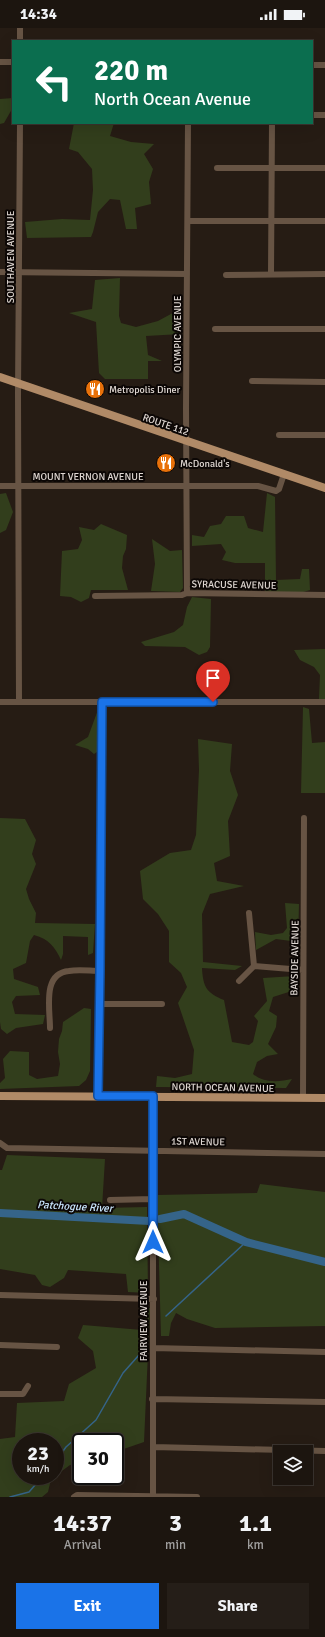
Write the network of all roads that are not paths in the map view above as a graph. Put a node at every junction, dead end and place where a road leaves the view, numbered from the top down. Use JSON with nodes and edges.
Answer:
{"nodes":[{"id":1,"x":20,"y":28,"type":"edge"},
{"id":2,"x":20,"y":40,"type":"edge"},
{"id":3,"x":0,"y":62,"type":"edge"},
{"id":4,"x":12,"y":62,"type":"edge"},
{"id":5,"x":313,"y":65,"type":"edge"},
{"id":6,"x":325,"y":65,"type":"edge"},
{"id":7,"x":313,"y":114,"type":"edge"},
{"id":8,"x":325,"y":114,"type":"edge"},
{"id":9,"x":20,"y":124,"type":"edge"},
{"id":10,"x":188,"y":124,"type":"edge"},
{"id":11,"x":272,"y":124,"type":"edge"},
{"id":12,"x":217,"y":168,"type":"dead end"},
{"id":13,"x":272,"y":168,"type":"junction"},
{"id":14,"x":325,"y":168,"type":"edge"},
{"id":15,"x":188,"y":221,"type":"junction"},
{"id":16,"x":272,"y":221,"type":"junction"},
{"id":17,"x":325,"y":221,"type":"edge"},
{"id":18,"x":0,"y":272,"type":"edge"},
{"id":19,"x":20,"y":272,"type":"junction"},
{"id":20,"x":187,"y":274,"type":"junction"},
{"id":21,"x":271,"y":274,"type":"junction"},
{"id":22,"x":325,"y":274,"type":"edge"},
{"id":23,"x":226,"y":275,"type":"dead end"},
{"id":24,"x":325,"y":328,"type":"edge"},
{"id":25,"x":215,"y":329,"type":"dead end"},
{"id":26,"x":0,"y":377,"type":"edge"},
{"id":27,"x":252,"y":381,"type":"dead end"},
{"id":28,"x":325,"y":382,"type":"edge"},
{"id":29,"x":18,"y":383,"type":"junction"},
{"id":30,"x":278,"y":435,"type":"dead end"},
{"id":31,"x":325,"y":435,"type":"edge"},
{"id":32,"x":186,"y":441,"type":"junction"},
{"id":33,"x":284,"y":474,"type":"junction"},
{"id":34,"x":0,"y":486,"type":"edge"},
{"id":35,"x":18,"y":486,"type":"junction"},
{"id":36,"x":186,"y":486,"type":"junction"},
{"id":37,"x":325,"y":488,"type":"edge"},
{"id":38,"x":187,"y":593,"type":"junction"},
{"id":39,"x":325,"y":595,"type":"edge"},
{"id":40,"x":95,"y":596,"type":"dead end"},
{"id":41,"x":0,"y":702,"type":"edge"},
{"id":42,"x":19,"y":702,"type":"junction"},
{"id":43,"x":102,"y":702,"type":"junction"},
{"id":44,"x":325,"y":702,"type":"edge"},
{"id":45,"x":304,"y":818,"type":"dead end"},
{"id":46,"x":249,"y":913,"type":"dead end"},
{"id":47,"x":254,"y":966,"type":"junction"},
{"id":48,"x":302,"y":970,"type":"junction"},
{"id":49,"x":100,"y":971,"type":"junction"},
{"id":50,"x":239,"y":981,"type":"dead end"},
{"id":51,"x":99,"y":1004,"type":"junction"},
{"id":52,"x":162,"y":1004,"type":"dead end"},
{"id":53,"x":50,"y":1028,"type":"dead end"},
{"id":54,"x":0,"y":1096,"type":"edge"},
{"id":55,"x":98,"y":1096,"type":"junction"},
{"id":56,"x":153,"y":1096,"type":"junction"},
{"id":57,"x":303,"y":1098,"type":"junction"},
{"id":58,"x":325,"y":1098,"type":"edge"},
{"id":59,"x":0,"y":1143,"type":"edge"},
{"id":60,"x":153,"y":1150,"type":"junction"},
{"id":61,"x":325,"y":1154,"type":"edge"},
{"id":62,"x":153,"y":1199,"type":"junction"},
{"id":63,"x":110,"y":1200,"type":"dead end"},
{"id":64,"x":0,"y":1295,"type":"edge"},
{"id":65,"x":154,"y":1299,"type":"junction"},
{"id":66,"x":0,"y":1345,"type":"edge"},
{"id":67,"x":57,"y":1347,"type":"dead end"},
{"id":68,"x":153,"y":1348,"type":"junction"},
{"id":69,"x":325,"y":1352,"type":"edge"},
{"id":70,"x":28,"y":1386,"type":"dead end"},
{"id":71,"x":0,"y":1394,"type":"edge"},
{"id":72,"x":152,"y":1399,"type":"junction"},
{"id":73,"x":325,"y":1402,"type":"edge"},
{"id":74,"x":153,"y":1447,"type":"junction"},
{"id":75,"x":325,"y":1451,"type":"edge"},
{"id":76,"x":153,"y":1496,"type":"edge"},
{"id":77,"x":74,"y":1497,"type":"edge"},
{"id":78,"x":197,"y":1497,"type":"edge"}],
"edges":[{"from":1,"to":2,"type":"street"},
{"from":3,"to":4,"type":"street"},
{"from":5,"to":6,"type":"street"},
{"from":7,"to":8,"type":"street"},
{"from":9,"to":19,"type":"street","name":"SOUTHAVEN AVENUE"},
{"from":10,"to":15,"type":"street","name":"OLYMPIC AVENUE"},
{"from":11,"to":13,"type":"street"},
{"from":12,"to":13,"type":"street"},
{"from":13,"to":14,"type":"street"},
{"from":13,"to":16,"type":"street"},
{"from":15,"to":16,"type":"street"},
{"from":15,"to":20,"type":"street","name":"OLYMPIC AVENUE"},
{"from":16,"to":17,"type":"street"},
{"from":16,"to":21,"type":"street"},
{"from":18,"to":19,"type":"street"},
{"from":19,"to":20,"type":"street"},
{"from":19,"to":29,"type":"street","name":"SOUTHAVEN AVENUE"},
{"from":20,"to":32,"type":"street","name":"OLYMPIC AVENUE"},
{"from":21,"to":22,"type":"street"},
{"from":21,"to":23,"type":"street"},
{"from":24,"to":25,"type":"street"},
{"from":26,"to":29,"type":"main road","name":"ROUTE 112"},
{"from":27,"to":28,"type":"street"},
{"from":29,"to":32,"type":"main road","name":"ROUTE 112"},
{"from":29,"to":35,"type":"street","name":"SOUTHAVEN AVENUE"},
{"from":30,"to":31,"type":"street"},
{"from":32,"to":33,"type":"main road","name":"ROUTE 112"},
{"from":32,"to":36,"type":"street","name":"OLYMPIC AVENUE"},
{"from":33,"to":36,"type":"street","name":"MOUNT VERNON AVENUE"},
{"from":33,"to":37,"type":"main road","name":"ROUTE 112"},
{"from":34,"to":35,"type":"street","name":"MOUNT VERNON AVENUE"},
{"from":35,"to":36,"type":"street","name":"MOUNT VERNON AVENUE"},
{"from":35,"to":42,"type":"street","name":"SOUTHAVEN AVENUE"},
{"from":36,"to":38,"type":"street","name":"OLYMPIC AVENUE"},
{"from":38,"to":39,"type":"street","name":"SYRACUSE AVENUE"},
{"from":38,"to":40,"type":"street","name":"SYRACUSE AVENUE"},
{"from":41,"to":42,"type":"street"},
{"from":42,"to":43,"type":"street"},
{"from":43,"to":44,"type":"street"},
{"from":43,"to":49,"type":"street"},
{"from":45,"to":48,"type":"street","name":"BAYSIDE AVENUE"},
{"from":46,"to":47,"type":"street"},
{"from":47,"to":48,"type":"street"},
{"from":47,"to":50,"type":"street"},
{"from":48,"to":57,"type":"street","name":"BAYSIDE AVENUE"},
{"from":49,"to":51,"type":"street"},
{"from":49,"to":53,"type":"street"},
{"from":51,"to":52,"type":"street"},
{"from":51,"to":55,"type":"street"},
{"from":54,"to":55,"type":"main road","name":"NORTH OCEAN AVENUE"},
{"from":55,"to":56,"type":"main road","name":"NORTH OCEAN AVENUE"},
{"from":56,"to":57,"type":"main road","name":"NORTH OCEAN AVENUE"},
{"from":56,"to":60,"type":"street","name":"FAIRVIEW AVENUE"},
{"from":57,"to":58,"type":"main road","name":"NORTH OCEAN AVENUE"},
{"from":59,"to":60,"type":"street","name":"1ST AVENUE"},
{"from":60,"to":61,"type":"street","name":"1ST AVENUE"},
{"from":60,"to":62,"type":"street","name":"FAIRVIEW AVENUE"},
{"from":62,"to":63,"type":"street"},
{"from":62,"to":65,"type":"street","name":"FAIRVIEW AVENUE"},
{"from":64,"to":65,"type":"street"},
{"from":65,"to":68,"type":"street","name":"FAIRVIEW AVENUE"},
{"from":66,"to":67,"type":"street"},
{"from":68,"to":69,"type":"street"},
{"from":68,"to":72,"type":"street","name":"FAIRVIEW AVENUE"},
{"from":70,"to":71,"type":"street"},
{"from":72,"to":73,"type":"street"},
{"from":72,"to":74,"type":"street","name":"FAIRVIEW AVENUE"},
{"from":74,"to":75,"type":"street"},
{"from":74,"to":76,"type":"street","name":"FAIRVIEW AVENUE"},
{"from":76,"to":77,"type":"street"},
{"from":76,"to":78,"type":"street"}]}
